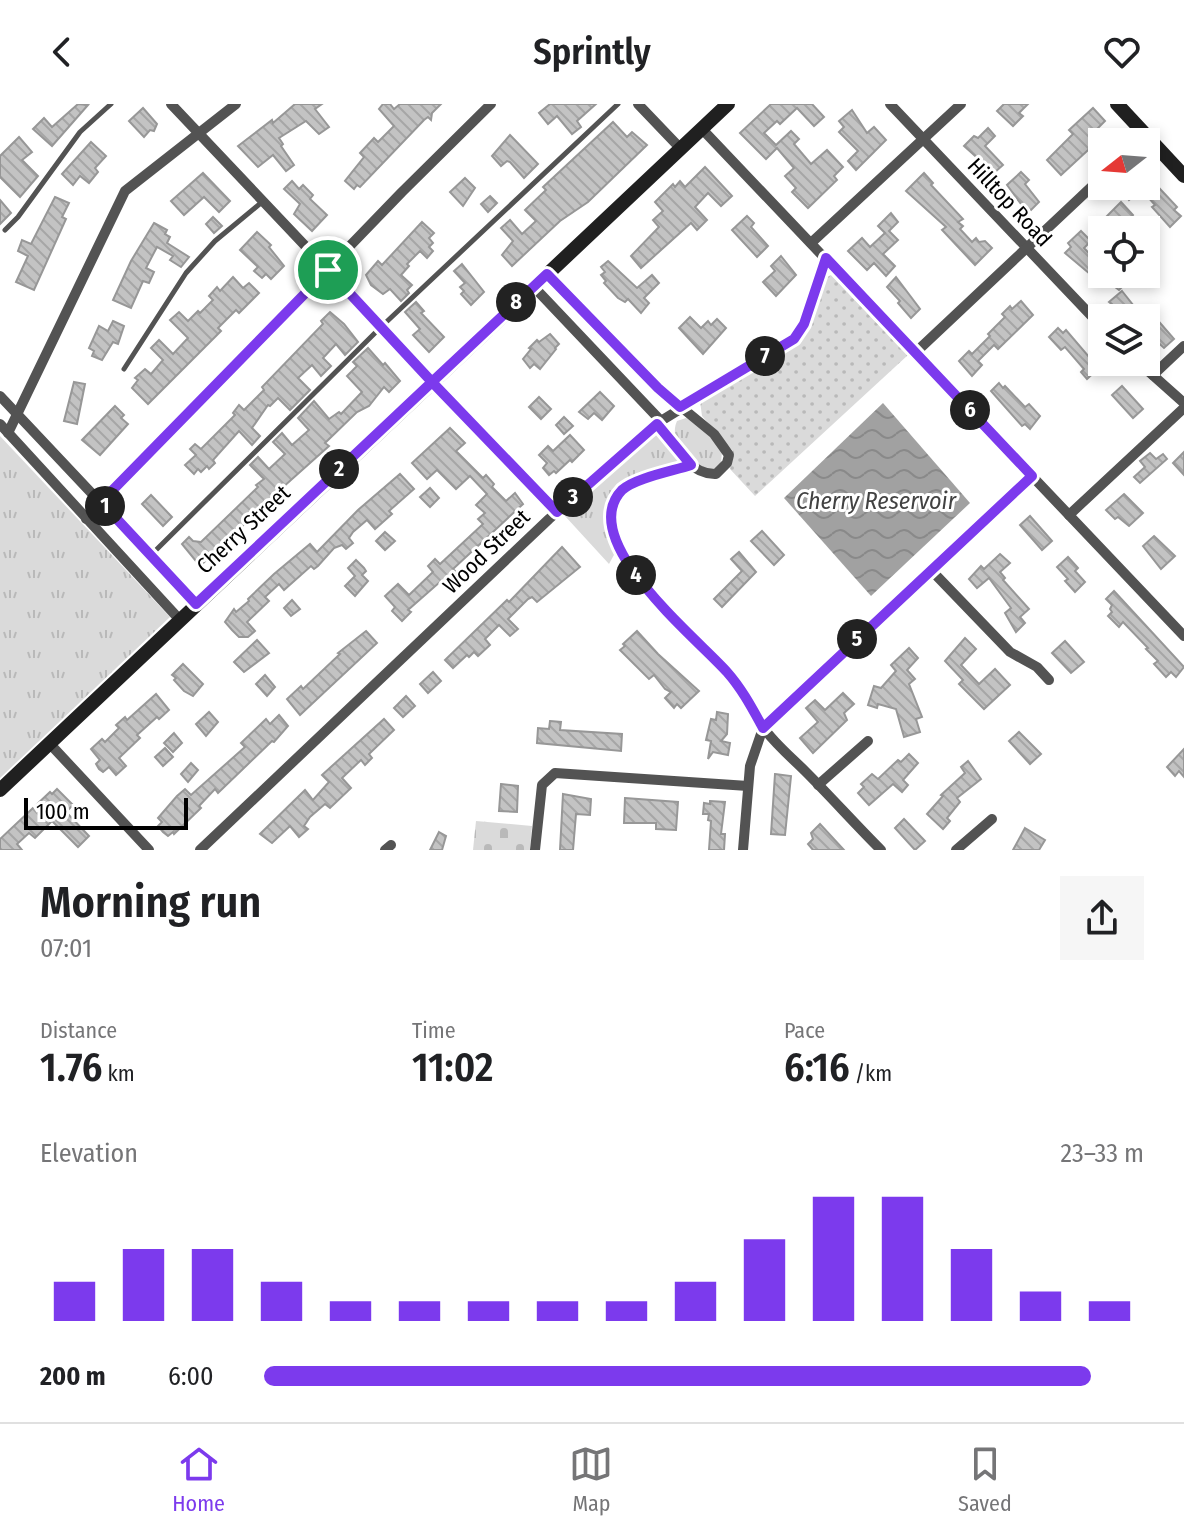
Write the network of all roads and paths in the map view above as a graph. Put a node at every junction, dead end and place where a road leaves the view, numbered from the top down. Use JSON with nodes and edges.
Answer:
{"nodes":[{"id":1,"x":111,"y":104,"type":"edge"},
{"id":2,"x":171,"y":104,"type":"edge"},
{"id":3,"x":236,"y":104,"type":"edge"},
{"id":4,"x":491,"y":104,"type":"edge"},
{"id":5,"x":618,"y":104,"type":"edge"},
{"id":6,"x":638,"y":104,"type":"edge"},
{"id":7,"x":728,"y":104,"type":"edge"},
{"id":8,"x":890,"y":104,"type":"edge"},
{"id":9,"x":961,"y":104,"type":"edge"},
{"id":10,"x":1117,"y":104,"type":"edge"},
{"id":11,"x":1135,"y":128,"type":"edge"},
{"id":12,"x":702,"y":129,"type":"junction"},
{"id":13,"x":199,"y":133,"type":"junction"},
{"id":14,"x":923,"y":139,"type":"junction"},
{"id":15,"x":681,"y":149,"type":"junction"},
{"id":16,"x":1160,"y":154,"type":"edge"},
{"id":17,"x":1184,"y":176,"type":"edge"},
{"id":18,"x":1088,"y":190,"type":"edge"},
{"id":19,"x":262,"y":201,"type":"junction"},
{"id":20,"x":5,"y":230,"type":"dead end"},
{"id":21,"x":811,"y":243,"type":"junction"},
{"id":22,"x":1026,"y":248,"type":"junction"},
{"id":23,"x":826,"y":258,"type":"junction"},
{"id":24,"x":328,"y":270,"type":"junction"},
{"id":25,"x":547,"y":274,"type":"junction"},
{"id":26,"x":533,"y":286,"type":"junction"},
{"id":27,"x":1088,"y":312,"type":"edge"},
{"id":28,"x":381,"y":327,"type":"junction"},
{"id":29,"x":1184,"y":346,"type":"edge"},
{"id":30,"x":916,"y":352,"type":"junction"},
{"id":31,"x":1160,"y":368,"type":"edge"},
{"id":32,"x":124,"y":369,"type":"dead end"},
{"id":33,"x":1154,"y":376,"type":"edge"},
{"id":34,"x":432,"y":382,"type":"junction"},
{"id":35,"x":0,"y":396,"type":"edge"},
{"id":36,"x":1184,"y":406,"type":"edge"},
{"id":37,"x":680,"y":407,"type":"junction"},
{"id":38,"x":19,"y":415,"type":"junction"},
{"id":39,"x":659,"y":422,"type":"junction"},
{"id":40,"x":4,"y":428,"type":"edge"},
{"id":41,"x":691,"y":465,"type":"junction"},
{"id":42,"x":1032,"y":476,"type":"junction"},
{"id":43,"x":101,"y":502,"type":"junction"},
{"id":44,"x":557,"y":512,"type":"junction"},
{"id":45,"x":1069,"y":515,"type":"junction"},
{"id":46,"x":86,"y":519,"type":"junction"},
{"id":47,"x":151,"y":555,"type":"junction"},
{"id":48,"x":931,"y":570,"type":"junction"},
{"id":49,"x":196,"y":604,"type":"junction"},
{"id":50,"x":180,"y":620,"type":"junction"},
{"id":51,"x":1184,"y":636,"type":"edge"},
{"id":52,"x":1049,"y":680,"type":"dead end"},
{"id":53,"x":763,"y":728,"type":"junction"},
{"id":54,"x":868,"y":741,"type":"dead end"},
{"id":55,"x":50,"y":744,"type":"junction"},
{"id":56,"x":818,"y":785,"type":"junction"},
{"id":57,"x":748,"y":786,"type":"junction"},
{"id":58,"x":0,"y":790,"type":"edge"},
{"id":59,"x":992,"y":819,"type":"dead end"},
{"id":60,"x":149,"y":850,"type":"edge"},
{"id":61,"x":200,"y":850,"type":"edge"},
{"id":62,"x":535,"y":850,"type":"edge"},
{"id":63,"x":743,"y":850,"type":"edge"},
{"id":64,"x":881,"y":850,"type":"edge"},
{"id":65,"x":956,"y":850,"type":"edge"}],
"edges":[{"from":1,"to":20,"type":"lane"},
{"from":2,"to":13,"type":"street"},
{"from":3,"to":13,"type":"street"},
{"from":4,"to":24,"type":"street"},
{"from":5,"to":28,"type":"lane"},
{"from":6,"to":15,"type":"street"},
{"from":7,"to":12,"type":"street","name":"Cherry Street"},
{"from":8,"to":14,"type":"street","name":"Hilltop Road"},
{"from":9,"to":14,"type":"street"},
{"from":10,"to":11,"type":"street"},
{"from":12,"to":15,"type":"street","name":"Cherry Street"},
{"from":12,"to":21,"type":"street"},
{"from":13,"to":19,"type":"street"},
{"from":13,"to":38,"type":"street"},
{"from":14,"to":21,"type":"street"},
{"from":14,"to":22,"type":"street","name":"Hilltop Road"},
{"from":15,"to":25,"type":"street","name":"Cherry Street"},
{"from":16,"to":17,"type":"street"},
{"from":18,"to":22,"type":"street"},
{"from":19,"to":24,"type":"street"},
{"from":19,"to":32,"type":"lane"},
{"from":21,"to":23,"type":"street"},
{"from":22,"to":27,"type":"street","name":"Hilltop Road"},
{"from":22,"to":30,"type":"street"},
{"from":23,"to":30,"type":"street"},
{"from":23,"to":37,"type":"street","name":"Wood Street"},
{"from":24,"to":28,"type":"street"},
{"from":24,"to":43,"type":"street"},
{"from":25,"to":26,"type":"street","name":"Cherry Street"},
{"from":25,"to":37,"type":"street"},
{"from":26,"to":34,"type":"street","name":"Cherry Street"},
{"from":26,"to":39,"type":"street"},
{"from":28,"to":34,"type":"street"},
{"from":28,"to":47,"type":"lane"},
{"from":29,"to":31,"type":"street"},
{"from":30,"to":42,"type":"street"},
{"from":33,"to":36,"type":"street"},
{"from":34,"to":44,"type":"street"},
{"from":34,"to":49,"type":"street","name":"Cherry Street"},
{"from":35,"to":38,"type":"street"},
{"from":36,"to":45,"type":"street"},
{"from":37,"to":39,"type":"street","name":"Wood Street"},
{"from":37,"to":41,"type":"street"},
{"from":38,"to":40,"type":"street"},
{"from":38,"to":43,"type":"street"},
{"from":39,"to":41,"type":"street"},
{"from":39,"to":44,"type":"street","name":"Wood Street"},
{"from":40,"to":46,"type":"street"},
{"from":41,"to":53,"type":"street"},
{"from":42,"to":45,"type":"street"},
{"from":42,"to":48,"type":"street"},
{"from":43,"to":46,"type":"street"},
{"from":43,"to":47,"type":"street"},
{"from":44,"to":61,"type":"street","name":"Wood Street"},
{"from":45,"to":51,"type":"street"},
{"from":46,"to":50,"type":"street"},
{"from":47,"to":49,"type":"street"},
{"from":48,"to":52,"type":"street"},
{"from":48,"to":53,"type":"street"},
{"from":49,"to":50,"type":"street","name":"Cherry Street"},
{"from":50,"to":55,"type":"street","name":"Cherry Street"},
{"from":53,"to":56,"type":"street"},
{"from":53,"to":57,"type":"street"},
{"from":54,"to":56,"type":"street"},
{"from":55,"to":58,"type":"street","name":"Cherry Street"},
{"from":55,"to":60,"type":"street"},
{"from":56,"to":64,"type":"street"},
{"from":57,"to":62,"type":"street"},
{"from":57,"to":63,"type":"street"},
{"from":59,"to":65,"type":"street"}]}
